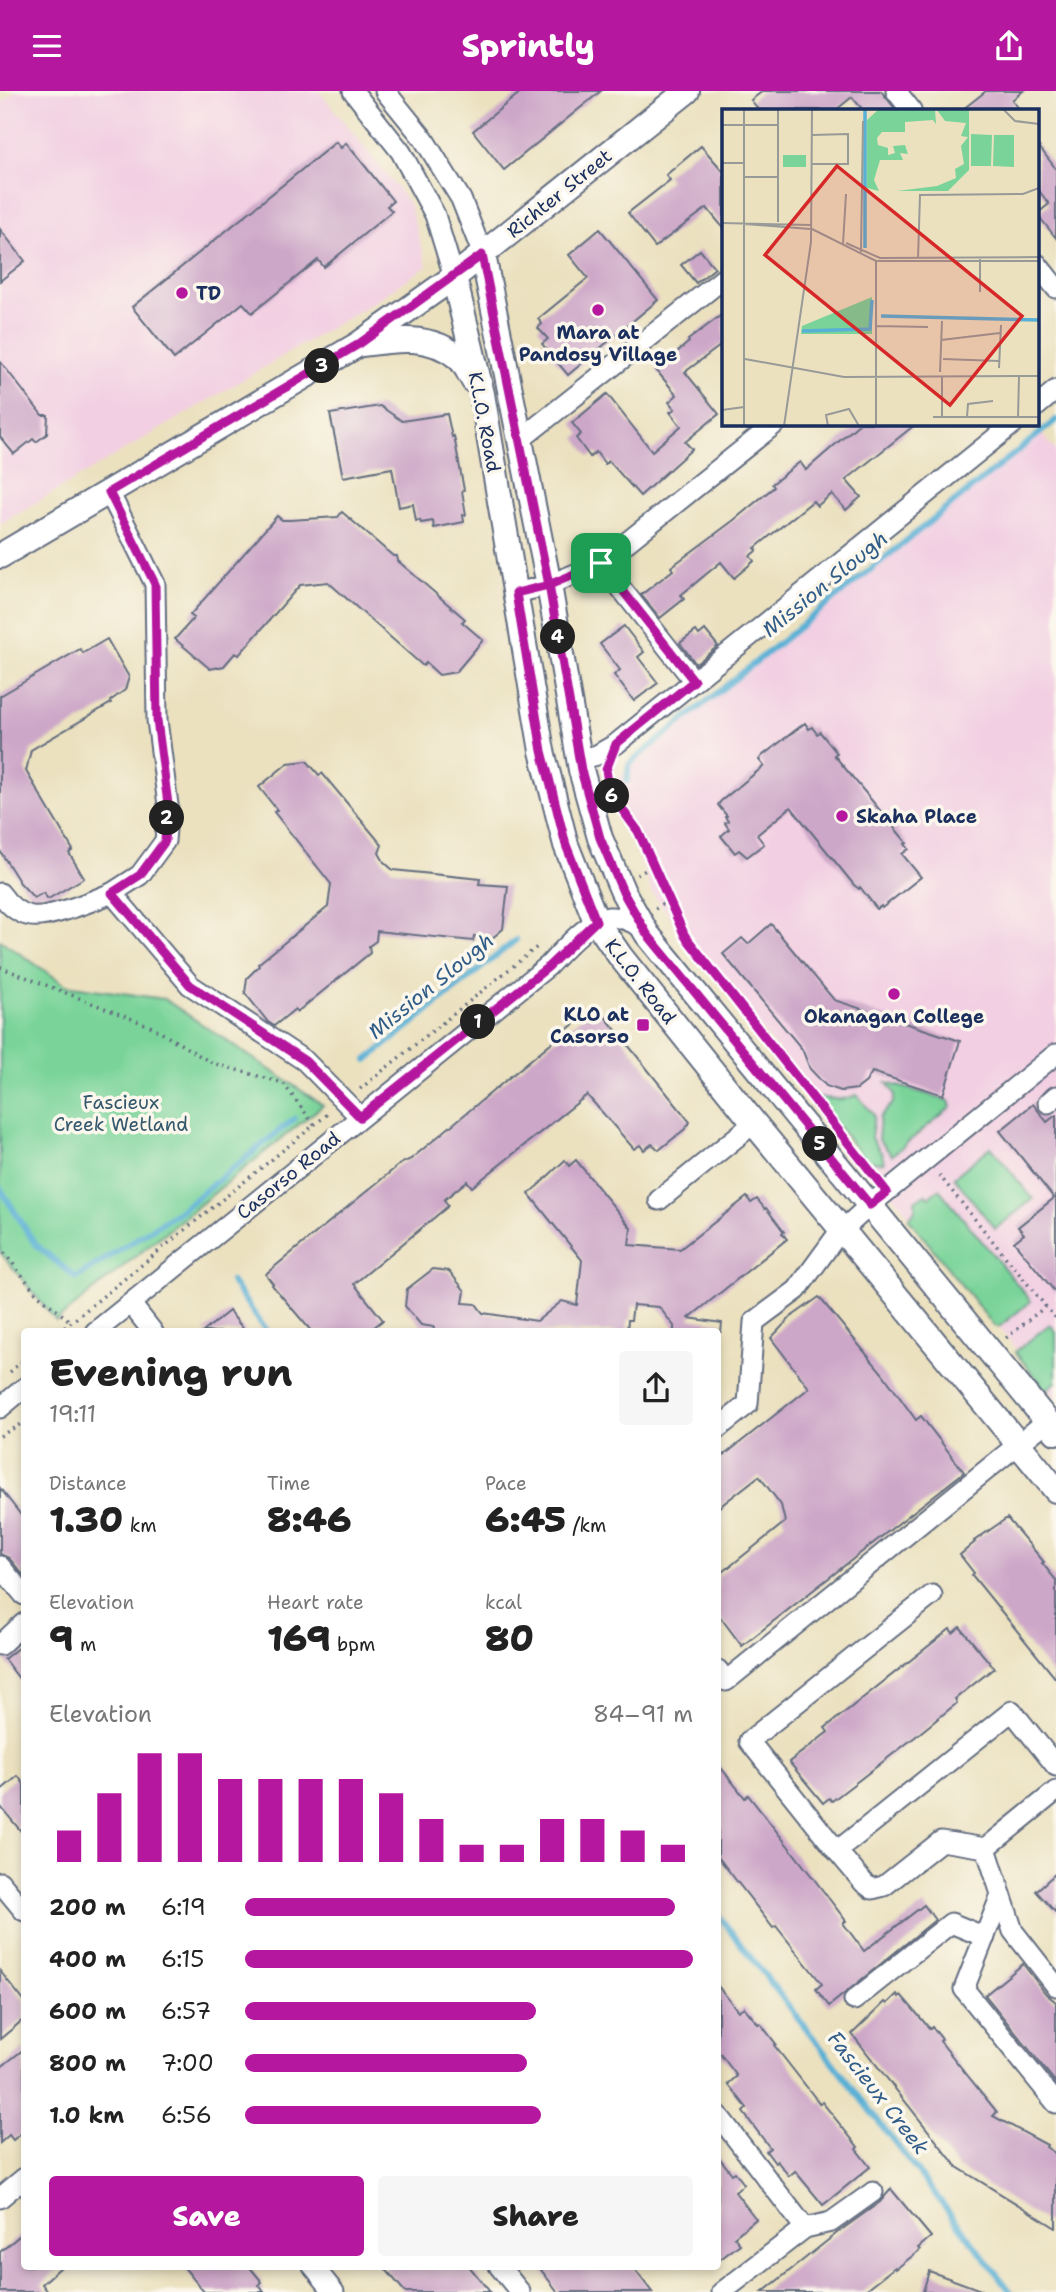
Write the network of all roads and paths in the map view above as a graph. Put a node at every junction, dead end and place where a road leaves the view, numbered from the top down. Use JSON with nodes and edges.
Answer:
{"nodes":[{"id":1,"x":353,"y":91,"type":"edge"},
{"id":2,"x":386,"y":91,"type":"edge"},
{"id":3,"x":687,"y":91,"type":"edge"},
{"id":4,"x":896,"y":91,"type":"edge"},
{"id":5,"x":910,"y":109,"type":"edge"},
{"id":6,"x":482,"y":255,"type":"junction"},
{"id":7,"x":1038,"y":265,"type":"edge"},
{"id":8,"x":454,"y":277,"type":"junction"},
{"id":9,"x":722,"y":279,"type":"edge"},
{"id":10,"x":1056,"y":288,"type":"edge"},
{"id":11,"x":359,"y":344,"type":"junction"},
{"id":12,"x":1056,"y":390,"type":"edge"},
{"id":13,"x":482,"y":394,"type":"junction"},
{"id":14,"x":1038,"y":404,"type":"edge"},
{"id":15,"x":774,"y":425,"type":"edge"},
{"id":16,"x":1012,"y":425,"type":"edge"},
{"id":17,"x":521,"y":439,"type":"junction"},
{"id":18,"x":109,"y":492,"type":"junction"},
{"id":19,"x":0,"y":556,"type":"edge"},
{"id":20,"x":601,"y":563,"type":"junction"},
{"id":21,"x":549,"y":585,"type":"junction"},
{"id":22,"x":516,"y":593,"type":"junction"},
{"id":23,"x":694,"y":681,"type":"junction"},
{"id":24,"x":579,"y":760,"type":"junction"},
{"id":25,"x":610,"y":793,"type":"dead end"},
{"id":26,"x":0,"y":893,"type":"edge"},
{"id":27,"x":112,"y":893,"type":"junction"},
{"id":28,"x":642,"y":927,"type":"junction"},
{"id":29,"x":603,"y":931,"type":"junction"},
{"id":30,"x":0,"y":967,"type":"edge"},
{"id":31,"x":1056,"y":1054,"type":"edge"},
{"id":32,"x":811,"y":1096,"type":"dead end"},
{"id":33,"x":360,"y":1117,"type":"junction"},
{"id":34,"x":754,"y":1123,"type":"junction"},
{"id":35,"x":328,"y":1142,"type":"junction"},
{"id":36,"x":939,"y":1175,"type":"dead end"},
{"id":37,"x":659,"y":1200,"type":"dead end"},
{"id":38,"x":870,"y":1205,"type":"junction"},
{"id":39,"x":843,"y":1229,"type":"junction"},
{"id":40,"x":0,"y":1247,"type":"edge"},
{"id":41,"x":131,"y":1304,"type":"junction"},
{"id":42,"x":1046,"y":1307,"type":"junction"},
{"id":43,"x":1056,"y":1319,"type":"edge"},
{"id":44,"x":71,"y":1322,"type":"dead end"},
{"id":45,"x":99,"y":1328,"type":"edge"},
{"id":46,"x":150,"y":1328,"type":"edge"},
{"id":47,"x":1002,"y":1342,"type":"dead end"},
{"id":48,"x":21,"y":1363,"type":"edge"},
{"id":49,"x":8,"y":1374,"type":"dead end"},
{"id":50,"x":21,"y":1390,"type":"edge"},
{"id":51,"x":0,"y":1408,"type":"edge"},
{"id":52,"x":21,"y":1424,"type":"edge"},
{"id":53,"x":721,"y":1426,"type":"edge"},
{"id":54,"x":1051,"y":1427,"type":"edge"},
{"id":55,"x":0,"y":1436,"type":"edge"},
{"id":56,"x":1019,"y":1444,"type":"junction"},
{"id":57,"x":1056,"y":1490,"type":"edge"},
{"id":58,"x":0,"y":1566,"type":"edge"},
{"id":59,"x":21,"y":1591,"type":"edge"},
{"id":60,"x":932,"y":1595,"type":"dead end"},
{"id":61,"x":21,"y":1626,"type":"edge"},
{"id":62,"x":0,"y":1645,"type":"edge"},
{"id":63,"x":721,"y":1674,"type":"edge"},
{"id":64,"x":1056,"y":1766,"type":"edge"},
{"id":65,"x":1056,"y":1791,"type":"edge"},
{"id":66,"x":985,"y":1848,"type":"junction"},
{"id":67,"x":837,"y":1851,"type":"junction"},
{"id":68,"x":0,"y":1882,"type":"edge"},
{"id":69,"x":1001,"y":1895,"type":"junction"},
{"id":70,"x":21,"y":1901,"type":"edge"},
{"id":71,"x":985,"y":1937,"type":"junction"},
{"id":72,"x":1056,"y":1986,"type":"edge"},
{"id":73,"x":853,"y":2000,"type":"dead end"},
{"id":74,"x":1056,"y":2103,"type":"edge"},
{"id":75,"x":721,"y":2119,"type":"edge"},
{"id":76,"x":21,"y":2180,"type":"edge"},
{"id":77,"x":873,"y":2192,"type":"dead end"},
{"id":78,"x":0,"y":2198,"type":"edge"},
{"id":79,"x":805,"y":2228,"type":"junction"},
{"id":80,"x":316,"y":2270,"type":"edge"},
{"id":81,"x":502,"y":2270,"type":"edge"},
{"id":82,"x":334,"y":2292,"type":"edge"},
{"id":83,"x":520,"y":2292,"type":"edge"},
{"id":84,"x":722,"y":2292,"type":"edge"}],
"edges":[{"from":1,"to":8,"type":"street","name":"K.L.O. Road"},
{"from":2,"to":6,"type":"street","name":"K.L.O. Road"},
{"from":3,"to":6,"type":"main road","name":"Richter Street"},
{"from":4,"to":5,"type":"street"},
{"from":6,"to":8,"type":"main road","name":"Richter Street"},
{"from":6,"to":17,"type":"main road","name":"K.L.O. Road"},
{"from":7,"to":10,"type":"street"},
{"from":8,"to":11,"type":"main road","name":"Richter Street"},
{"from":8,"to":13,"type":"main road","name":"K.L.O. Road"},
{"from":9,"to":17,"type":"street"},
{"from":11,"to":13,"type":"main road"},
{"from":11,"to":18,"type":"main road","name":"Richter Street"},
{"from":12,"to":14,"type":"street"},
{"from":13,"to":22,"type":"main road","name":"K.L.O. Road"},
{"from":15,"to":20,"type":"street"},
{"from":16,"to":23,"type":"street"},
{"from":17,"to":21,"type":"main road","name":"K.L.O. Road"},
{"from":18,"to":19,"type":"main road","name":"Richter Street"},
{"from":18,"to":27,"type":"street"},
{"from":20,"to":21,"type":"street"},
{"from":20,"to":23,"type":"street"},
{"from":21,"to":22,"type":"street"},
{"from":21,"to":24,"type":"main road","name":"K.L.O. Road"},
{"from":22,"to":29,"type":"main road","name":"K.L.O. Road"},
{"from":23,"to":24,"type":"street"},
{"from":24,"to":28,"type":"main road","name":"K.L.O. Road"},
{"from":25,"to":32,"type":"path"},
{"from":26,"to":27,"type":"street"},
{"from":27,"to":33,"type":"street"},
{"from":28,"to":29,"type":"street"},
{"from":28,"to":38,"type":"main road","name":"K.L.O. Road"},
{"from":29,"to":33,"type":"street","name":"Casorso Road"},
{"from":29,"to":34,"type":"main road","name":"K.L.O. Road"},
{"from":30,"to":35,"type":"path"},
{"from":31,"to":38,"type":"street"},
{"from":33,"to":35,"type":"street","name":"Casorso Road"},
{"from":34,"to":37,"type":"street"},
{"from":34,"to":39,"type":"main road","name":"K.L.O. Road"},
{"from":35,"to":41,"type":"street","name":"Casorso Road"},
{"from":36,"to":42,"type":"path"},
{"from":38,"to":39,"type":"street"},
{"from":38,"to":54,"type":"main road","name":"K.L.O. Road"},
{"from":39,"to":53,"type":"street"},
{"from":39,"to":56,"type":"main road","name":"K.L.O. Road"},
{"from":40,"to":44,"type":"path"},
{"from":41,"to":45,"type":"street","name":"Casorso Road"},
{"from":41,"to":46,"type":"street"},
{"from":42,"to":43,"type":"path"},
{"from":42,"to":47,"type":"path"},
{"from":48,"to":49,"type":"path"},
{"from":50,"to":51,"type":"street"},
{"from":52,"to":55,"type":"path"},
{"from":54,"to":56,"type":"street"},
{"from":56,"to":57,"type":"main road","name":"K.L.O. Road"},
{"from":56,"to":63,"type":"street"},
{"from":58,"to":59,"type":"street"},
{"from":60,"to":67,"type":"street"},
{"from":61,"to":62,"type":"street"},
{"from":64,"to":67,"type":"street"},
{"from":65,"to":66,"type":"street"},
{"from":66,"to":67,"type":"street"},
{"from":66,"to":69,"type":"street"},
{"from":68,"to":70,"type":"street"},
{"from":69,"to":71,"type":"street"},
{"from":69,"to":72,"type":"street"},
{"from":71,"to":73,"type":"street"},
{"from":71,"to":74,"type":"street"},
{"from":75,"to":79,"type":"street"},
{"from":76,"to":78,"type":"street"},
{"from":77,"to":79,"type":"street"},
{"from":79,"to":84,"type":"street"},
{"from":80,"to":82,"type":"street"},
{"from":81,"to":83,"type":"street"}]}
